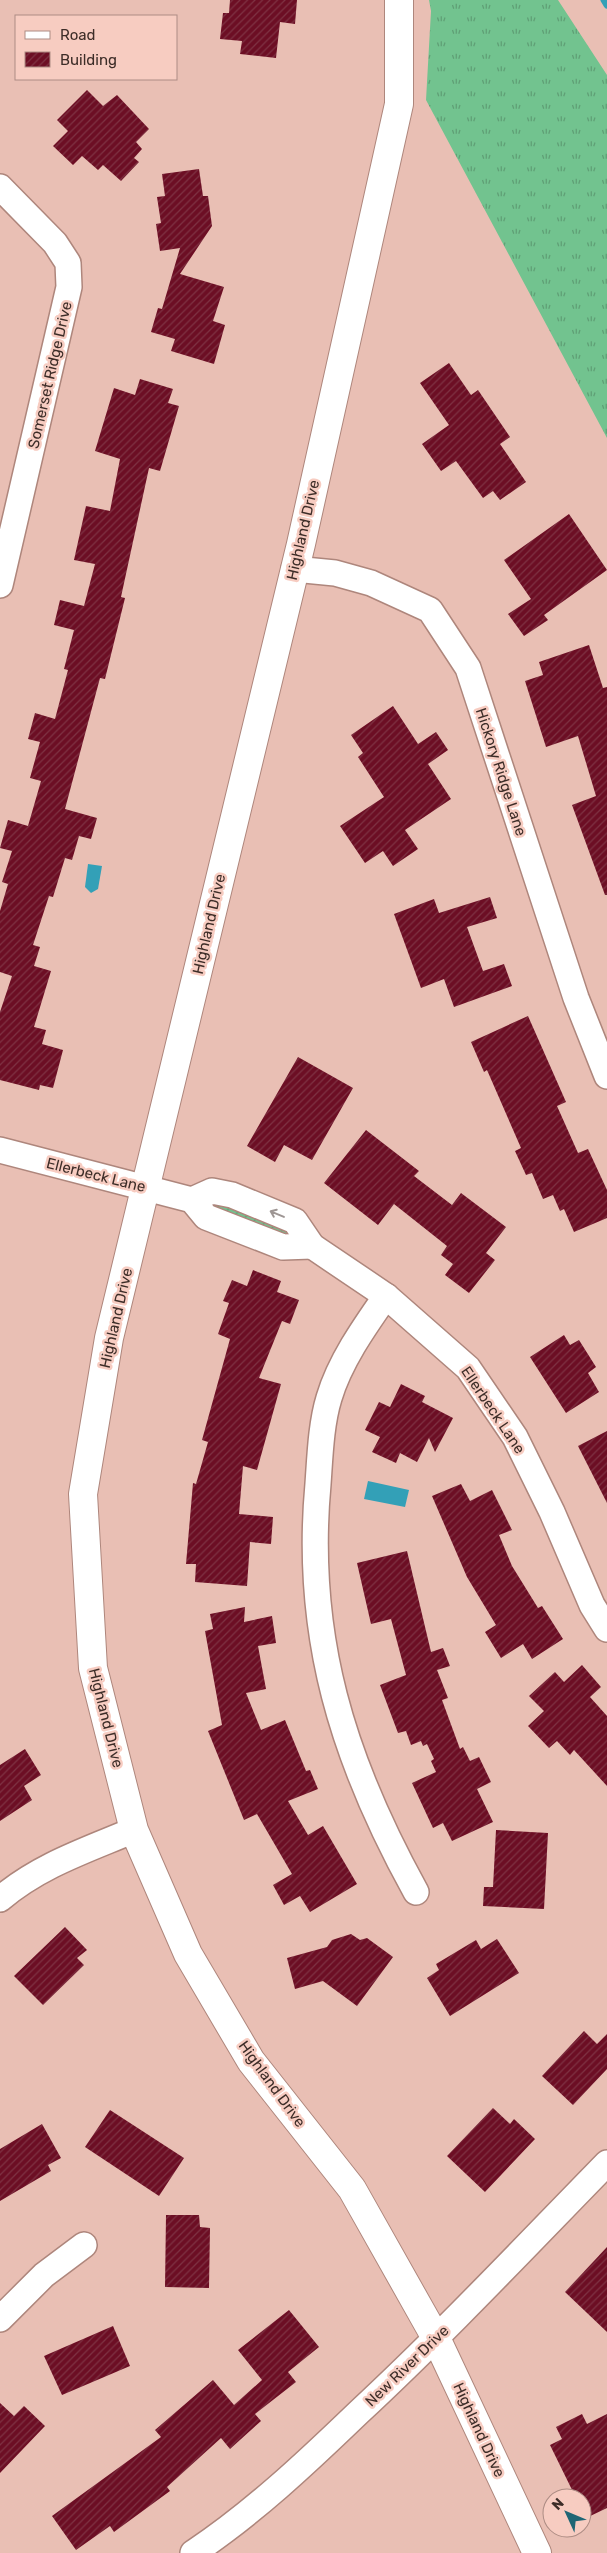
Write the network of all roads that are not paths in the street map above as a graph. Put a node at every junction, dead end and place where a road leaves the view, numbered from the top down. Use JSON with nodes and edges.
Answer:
{"nodes":[{"id":1,"x":399,"y":0,"type":"edge"},
{"id":2,"x":0,"y":187,"type":"edge"},
{"id":3,"x":294,"y":569,"type":"junction"},
{"id":4,"x":0,"y":585,"type":"edge"},
{"id":5,"x":607,"y":1076,"type":"edge"},
{"id":6,"x":0,"y":1150,"type":"edge"},
{"id":7,"x":146,"y":1187,"type":"junction"},
{"id":8,"x":386,"y":1296,"type":"junction"},
{"id":9,"x":607,"y":1629,"type":"edge"},
{"id":10,"x":134,"y":1830,"type":"junction"},
{"id":11,"x":416,"y":1892,"type":"dead end"},
{"id":12,"x":0,"y":1899,"type":"edge"},
{"id":13,"x":607,"y":2163,"type":"edge"},
{"id":14,"x":84,"y":2245,"type":"dead end"},
{"id":15,"x":0,"y":2319,"type":"edge"},
{"id":16,"x":436,"y":2338,"type":"junction"},
{"id":17,"x":193,"y":2553,"type":"edge"},
{"id":18,"x":537,"y":2553,"type":"edge"}],
"edges":[{"from":1,"to":3,"type":"street","name":"Highland Drive"},
{"from":2,"to":4,"type":"street","name":"Somerset Ridge Drive"},
{"from":3,"to":5,"type":"street","name":"Hickory Ridge Lane"},
{"from":3,"to":7,"type":"street","name":"Highland Drive"},
{"from":6,"to":7,"type":"street","name":"Ellerbeck Lane"},
{"from":7,"to":8,"type":"street","name":"Ellerbeck Lane"},
{"from":7,"to":10,"type":"street","name":"Highland Drive"},
{"from":8,"to":9,"type":"street","name":"Ellerbeck Lane"},
{"from":8,"to":11,"type":"street"},
{"from":10,"to":12,"type":"street"},
{"from":10,"to":16,"type":"street","name":"Highland Drive"},
{"from":13,"to":16,"type":"street","name":"New River Drive"},
{"from":14,"to":15,"type":"street"},
{"from":16,"to":17,"type":"street","name":"New River Drive"},
{"from":16,"to":18,"type":"street","name":"Highland Drive"}]}
